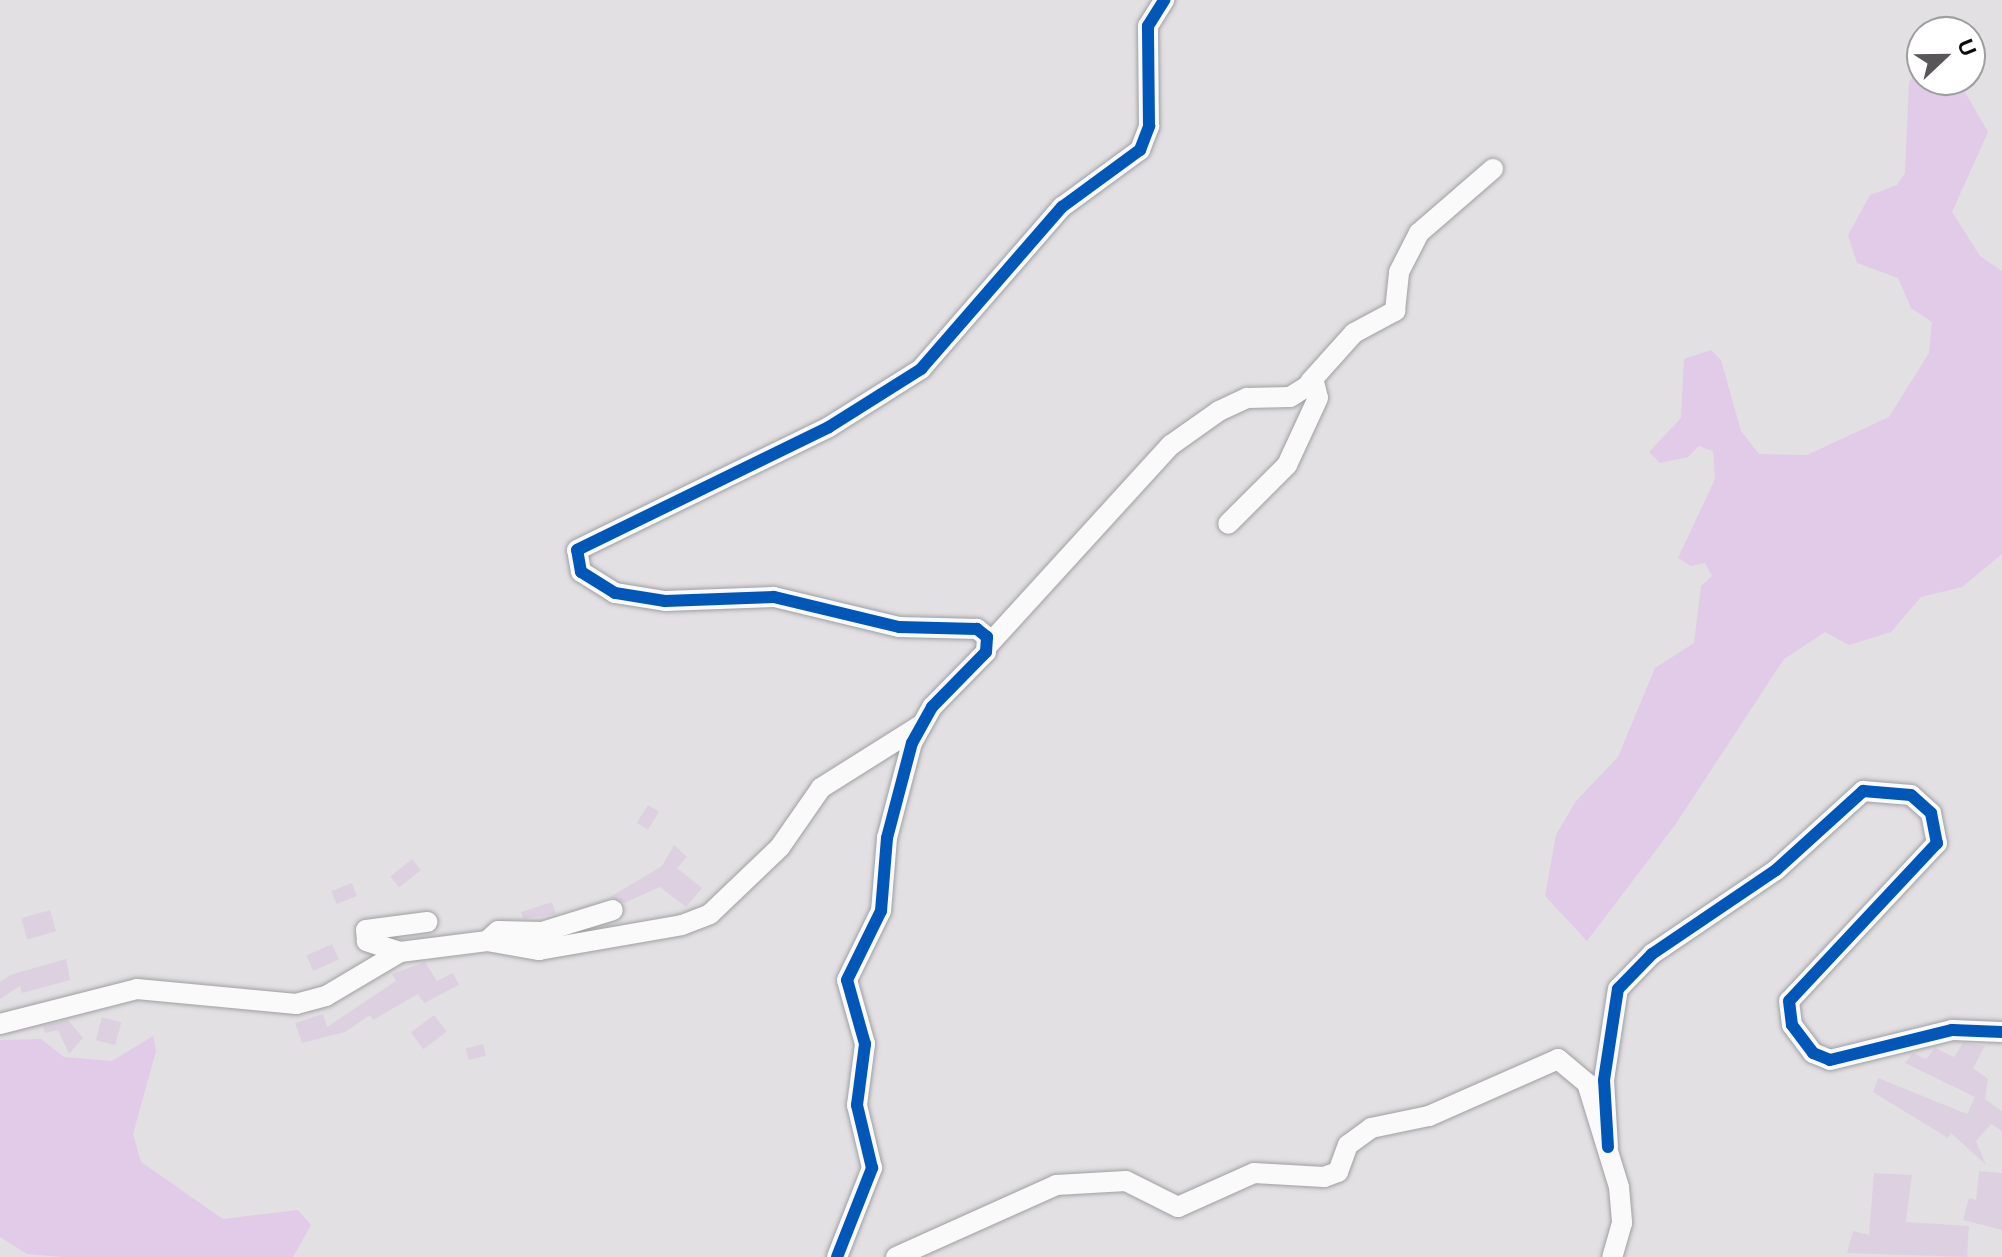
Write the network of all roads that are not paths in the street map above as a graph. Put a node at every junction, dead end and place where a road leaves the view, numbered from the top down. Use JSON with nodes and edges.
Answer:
{"nodes":[{"id":1,"x":1164,"y":0,"type":"edge"},
{"id":2,"x":1493,"y":169,"type":"dead end"},
{"id":3,"x":1310,"y":382,"type":"junction"},
{"id":4,"x":1228,"y":524,"type":"dead end"},
{"id":5,"x":989,"y":644,"type":"junction"},
{"id":6,"x":921,"y":725,"type":"junction"},
{"id":7,"x":613,"y":910,"type":"dead end"},
{"id":8,"x":427,"y":922,"type":"dead end"},
{"id":9,"x":487,"y":941,"type":"junction"},
{"id":10,"x":400,"y":952,"type":"junction"},
{"id":11,"x":0,"y":1024,"type":"edge"},
{"id":12,"x":2002,"y":1032,"type":"edge"},
{"id":13,"x":1608,"y":1147,"type":"junction"},
{"id":14,"x":837,"y":1257,"type":"edge"},
{"id":15,"x":896,"y":1257,"type":"edge"},
{"id":16,"x":1612,"y":1257,"type":"edge"}],
"edges":[{"from":1,"to":5,"type":"street"},
{"from":2,"to":3,"type":"street"},
{"from":3,"to":4,"type":"street"},
{"from":3,"to":5,"type":"street"},
{"from":5,"to":6,"type":"street"},
{"from":6,"to":9,"type":"street"},
{"from":6,"to":14,"type":"street"},
{"from":7,"to":9,"type":"street"},
{"from":8,"to":10,"type":"street"},
{"from":9,"to":10,"type":"street"},
{"from":10,"to":11,"type":"street"},
{"from":12,"to":13,"type":"street"},
{"from":13,"to":15,"type":"street"},
{"from":13,"to":16,"type":"street"}]}
